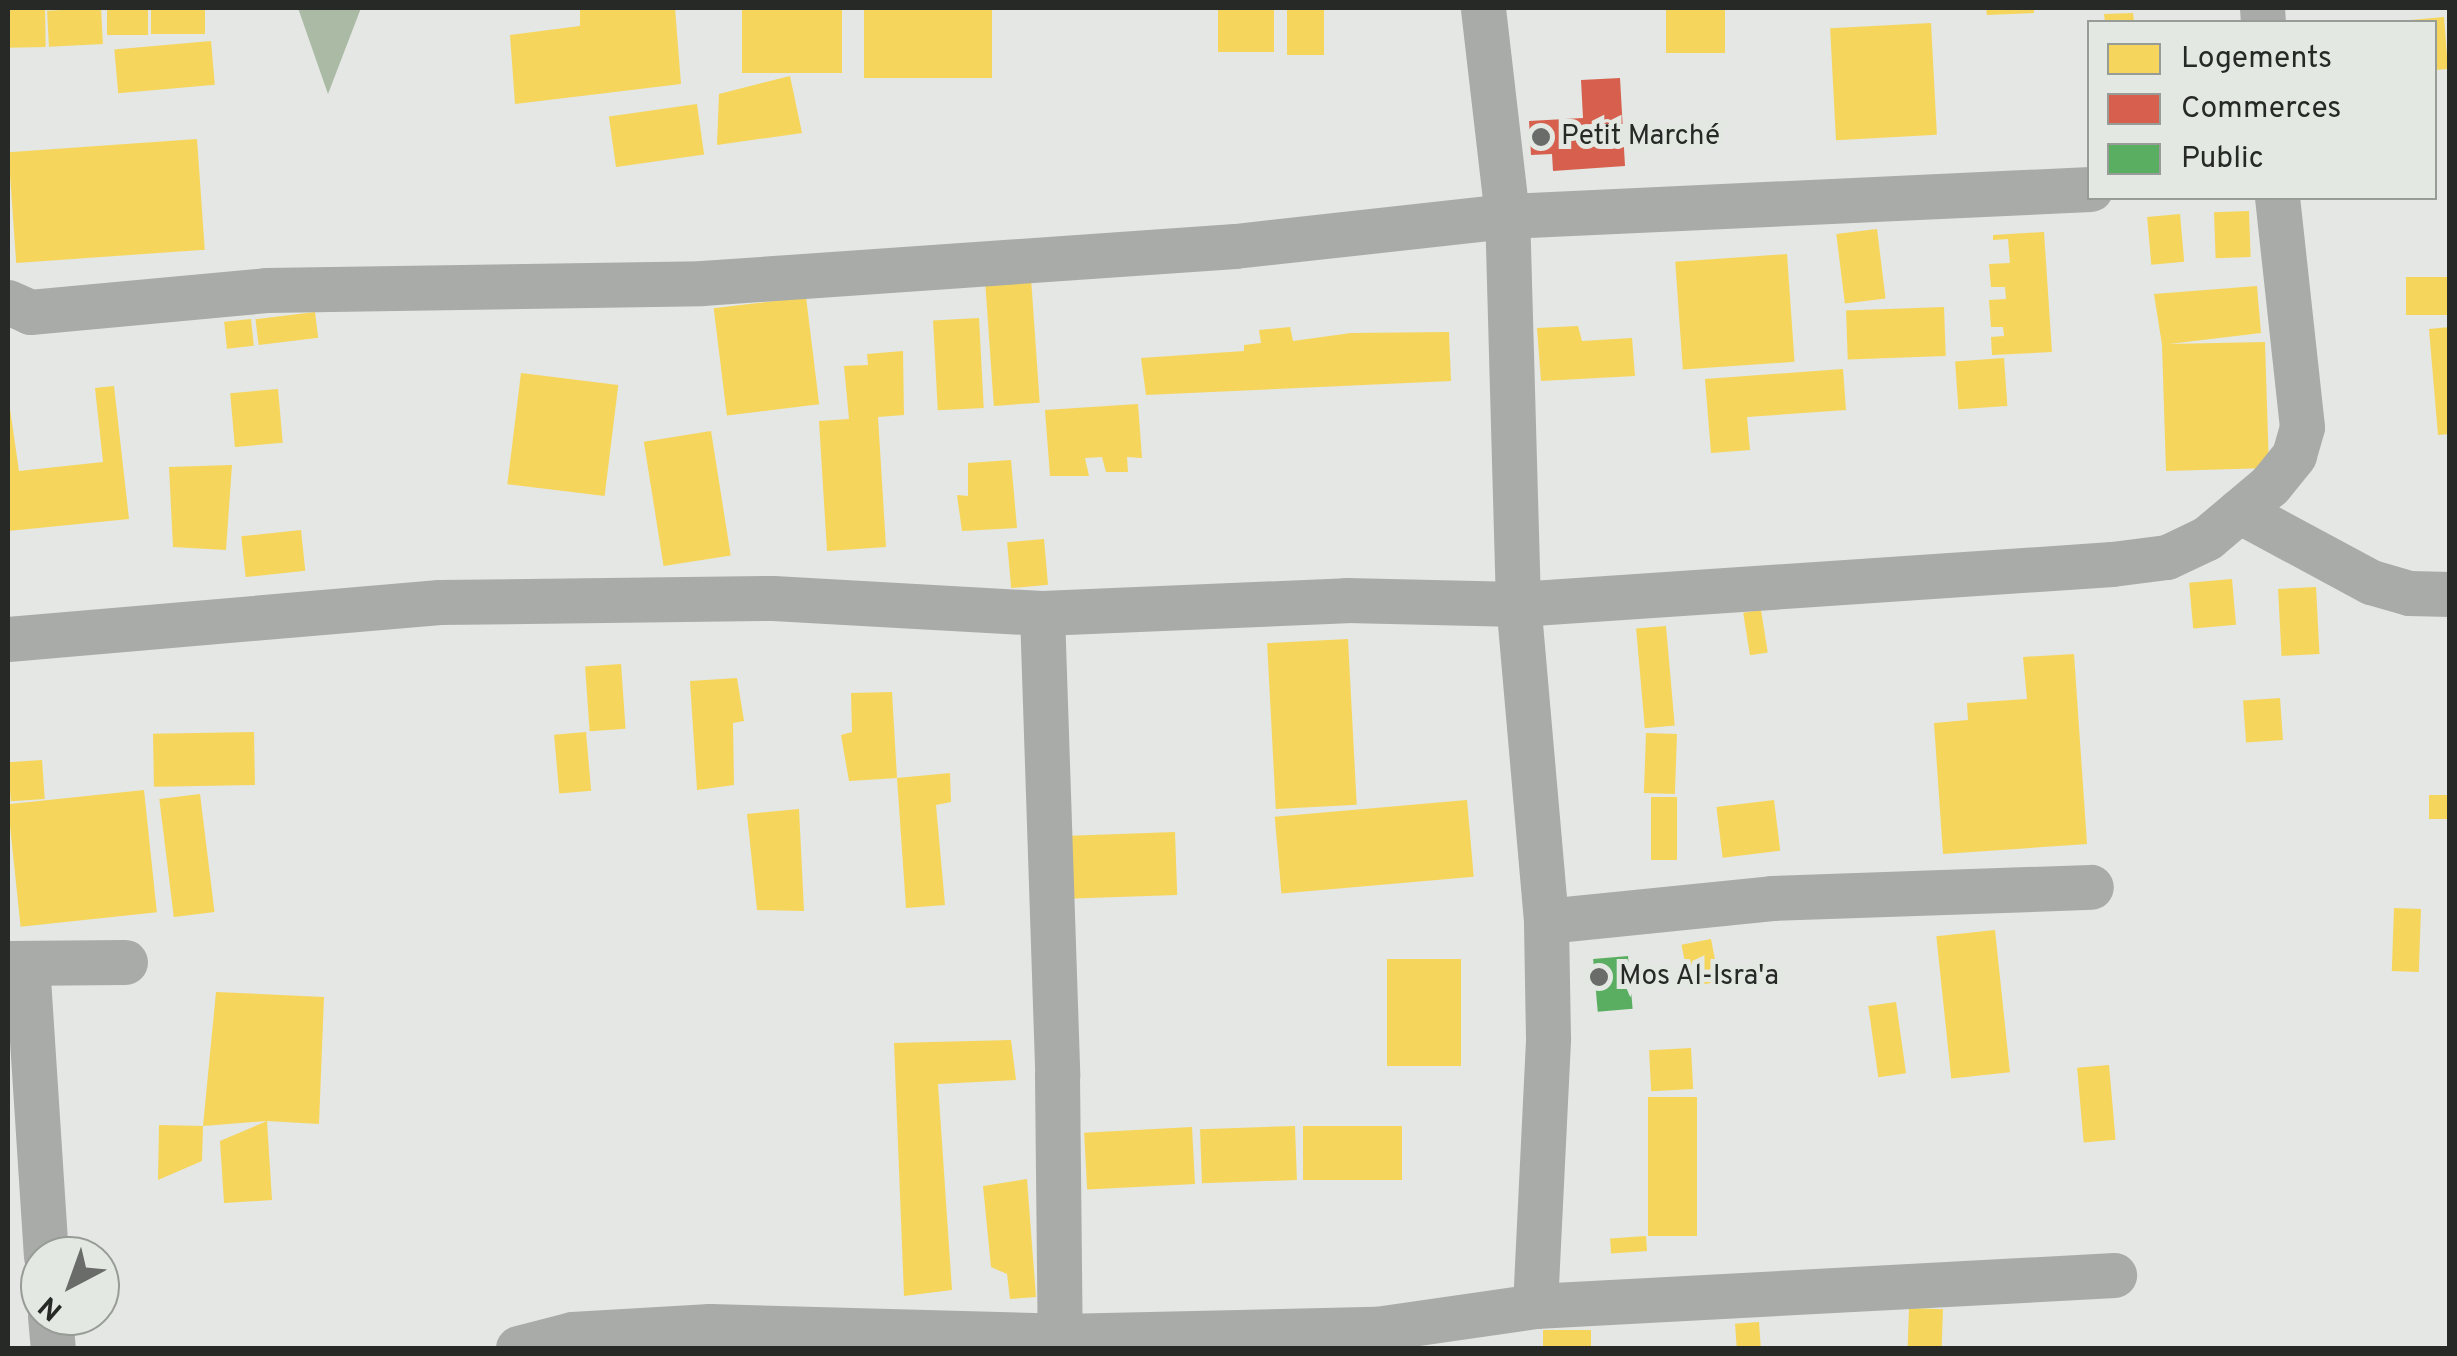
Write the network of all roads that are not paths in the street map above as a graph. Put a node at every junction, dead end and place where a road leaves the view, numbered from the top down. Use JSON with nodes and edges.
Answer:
{"nodes":[{"id":1,"x":1483,"y":8,"type":"edge"},
{"id":2,"x":2087,"y":189,"type":"edge"},
{"id":3,"x":2277,"y":200,"type":"edge"},
{"id":4,"x":1507,"y":216,"type":"junction"},
{"id":5,"x":8,"y":302,"type":"edge"},
{"id":6,"x":2239,"y":511,"type":"junction"},
{"id":7,"x":2450,"y":594,"type":"edge"},
{"id":8,"x":1518,"y":604,"type":"junction"},
{"id":9,"x":1042,"y":612,"type":"junction"},
{"id":10,"x":8,"y":638,"type":"edge"},
{"id":11,"x":2092,"y":887,"type":"dead end"},
{"id":12,"x":1546,"y":920,"type":"junction"},
{"id":13,"x":125,"y":962,"type":"dead end"},
{"id":14,"x":17,"y":963,"type":"edge"},
{"id":15,"x":44,"y":1236,"type":"edge"},
{"id":16,"x":2114,"y":1276,"type":"dead end"},
{"id":17,"x":1535,"y":1306,"type":"junction"},
{"id":18,"x":1378,"y":1339,"type":"edge"},
{"id":19,"x":1060,"y":1342,"type":"edge"},
{"id":20,"x":518,"y":1348,"type":"edge"}],
"edges":[{"from":1,"to":4,"type":"street"},
{"from":2,"to":4,"type":"street"},
{"from":3,"to":6,"type":"street"},
{"from":4,"to":5,"type":"street"},
{"from":4,"to":8,"type":"street"},
{"from":6,"to":7,"type":"street"},
{"from":6,"to":8,"type":"street"},
{"from":8,"to":9,"type":"street"},
{"from":8,"to":12,"type":"street"},
{"from":9,"to":10,"type":"street"},
{"from":9,"to":19,"type":"street"},
{"from":11,"to":12,"type":"street"},
{"from":12,"to":17,"type":"street"},
{"from":13,"to":14,"type":"street"},
{"from":14,"to":15,"type":"street"},
{"from":16,"to":17,"type":"street"},
{"from":17,"to":18,"type":"street"},
{"from":18,"to":19,"type":"street"},
{"from":19,"to":20,"type":"street"}]}
